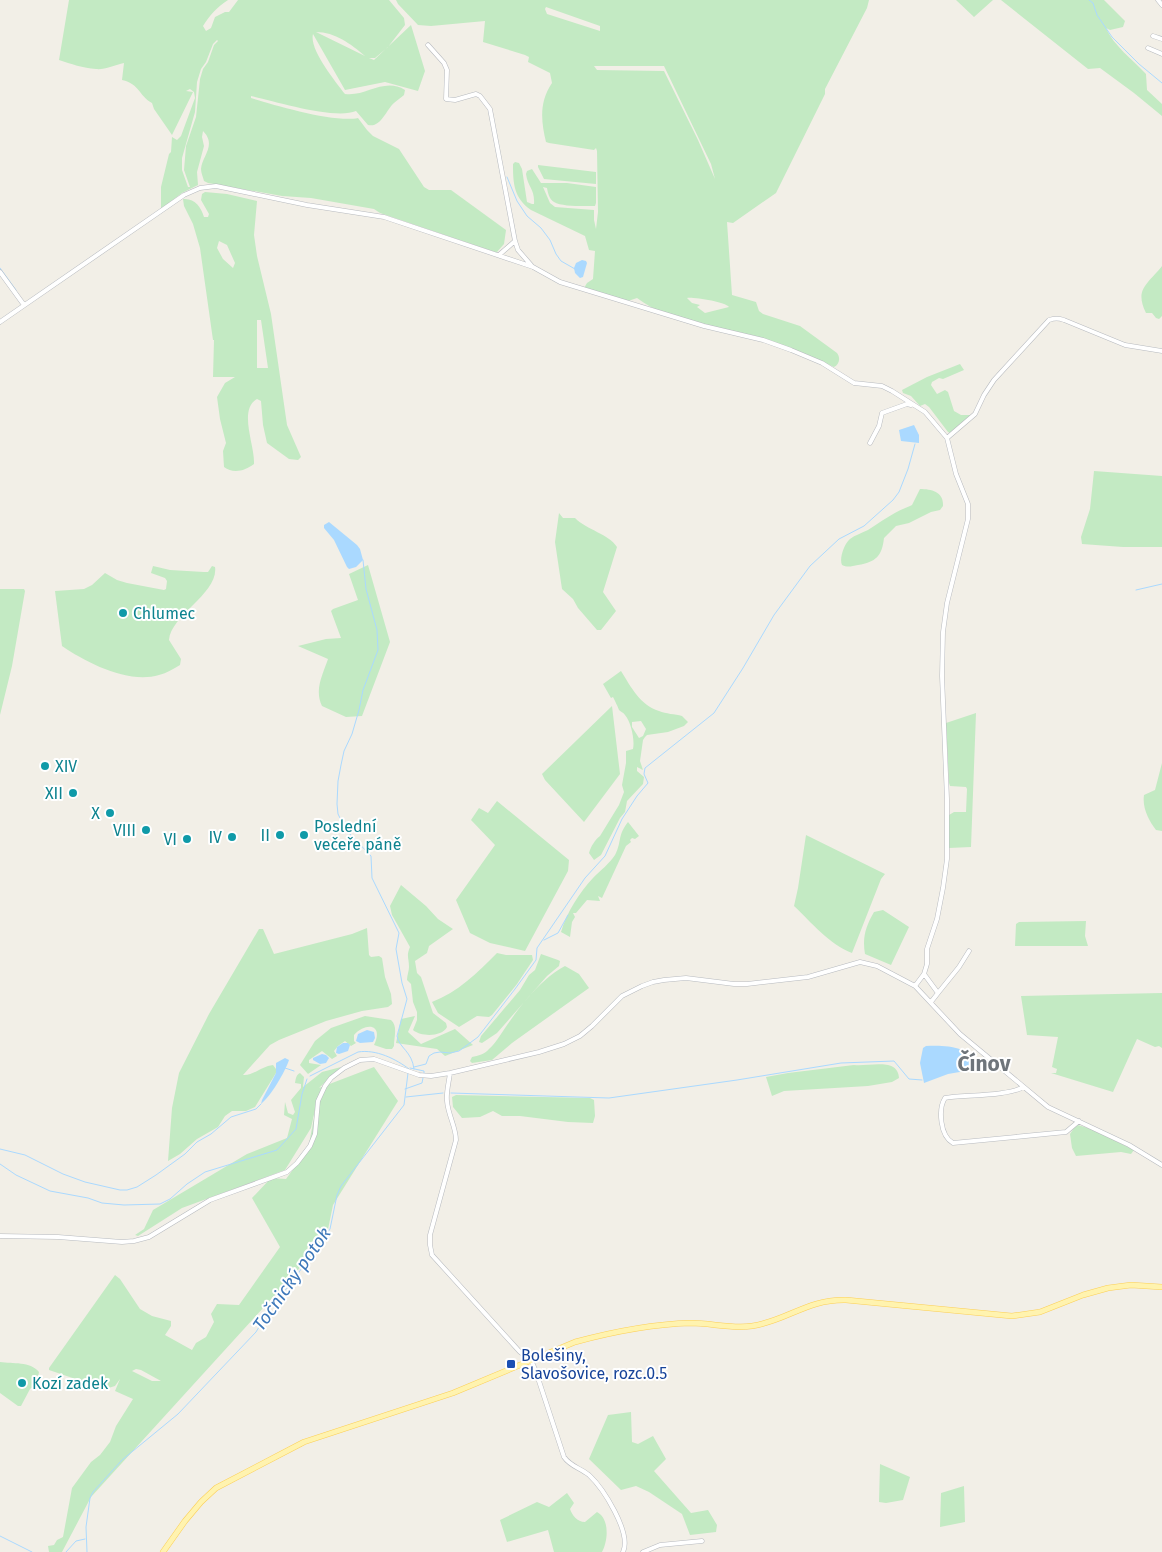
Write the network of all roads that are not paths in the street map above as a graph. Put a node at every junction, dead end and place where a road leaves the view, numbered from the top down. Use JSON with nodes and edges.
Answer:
{"nodes":[{"id":1,"x":1158,"y":0,"type":"edge"},
{"id":2,"x":1162,"y":5,"type":"edge"},
{"id":3,"x":1153,"y":36,"type":"dead end"},
{"id":4,"x":1162,"y":40,"type":"edge"},
{"id":5,"x":428,"y":45,"type":"dead end"},
{"id":6,"x":1148,"y":48,"type":"dead end"},
{"id":7,"x":1162,"y":54,"type":"edge"},
{"id":8,"x":515,"y":241,"type":"junction"},
{"id":9,"x":499,"y":255,"type":"junction"},
{"id":10,"x":532,"y":267,"type":"junction"},
{"id":11,"x":0,"y":272,"type":"edge"},
{"id":12,"x":24,"y":305,"type":"junction"},
{"id":13,"x":0,"y":322,"type":"edge"},
{"id":14,"x":1162,"y":351,"type":"edge"},
{"id":15,"x":914,"y":405,"type":"junction"},
{"id":16,"x":947,"y":438,"type":"junction"},
{"id":17,"x":870,"y":442,"type":"dead end"},
{"id":18,"x":969,"y":950,"type":"dead end"},
{"id":19,"x":924,"y":974,"type":"junction"},
{"id":20,"x":915,"y":986,"type":"junction"},
{"id":21,"x":938,"y":993,"type":"junction"},
{"id":22,"x":931,"y":1002,"type":"junction"},
{"id":23,"x":450,"y":1073,"type":"junction"},
{"id":24,"x":1023,"y":1087,"type":"junction"},
{"id":25,"x":1079,"y":1121,"type":"junction"},
{"id":26,"x":1162,"y":1166,"type":"edge"},
{"id":27,"x":0,"y":1236,"type":"edge"},
{"id":28,"x":1162,"y":1287,"type":"edge"},
{"id":29,"x":530,"y":1360,"type":"junction"},
{"id":30,"x":702,"y":1541,"type":"dead end"},
{"id":31,"x":164,"y":1552,"type":"edge"},
{"id":32,"x":623,"y":1552,"type":"edge"},
{"id":33,"x":643,"y":1552,"type":"edge"}],
"edges":[{"from":1,"to":2,"type":"street"},
{"from":3,"to":4,"type":"street"},
{"from":5,"to":8,"type":"street"},
{"from":6,"to":7,"type":"street"},
{"from":8,"to":9,"type":"street"},
{"from":8,"to":10,"type":"street"},
{"from":9,"to":10,"type":"street"},
{"from":9,"to":12,"type":"street"},
{"from":10,"to":15,"type":"street"},
{"from":11,"to":12,"type":"street"},
{"from":12,"to":13,"type":"street"},
{"from":14,"to":16,"type":"street"},
{"from":15,"to":16,"type":"street"},
{"from":15,"to":17,"type":"street"},
{"from":16,"to":19,"type":"street"},
{"from":18,"to":21,"type":"street"},
{"from":19,"to":20,"type":"street"},
{"from":19,"to":21,"type":"street"},
{"from":20,"to":22,"type":"street"},
{"from":20,"to":23,"type":"street"},
{"from":21,"to":22,"type":"street"},
{"from":22,"to":24,"type":"street"},
{"from":23,"to":27,"type":"street"},
{"from":23,"to":29,"type":"street"},
{"from":24,"to":25,"type":"street"},
{"from":24,"to":25,"type":"street"},
{"from":25,"to":26,"type":"street"},
{"from":28,"to":29,"type":"main road"},
{"from":29,"to":31,"type":"main road"},
{"from":29,"to":32,"type":"street"},
{"from":30,"to":33,"type":"street"}]}
